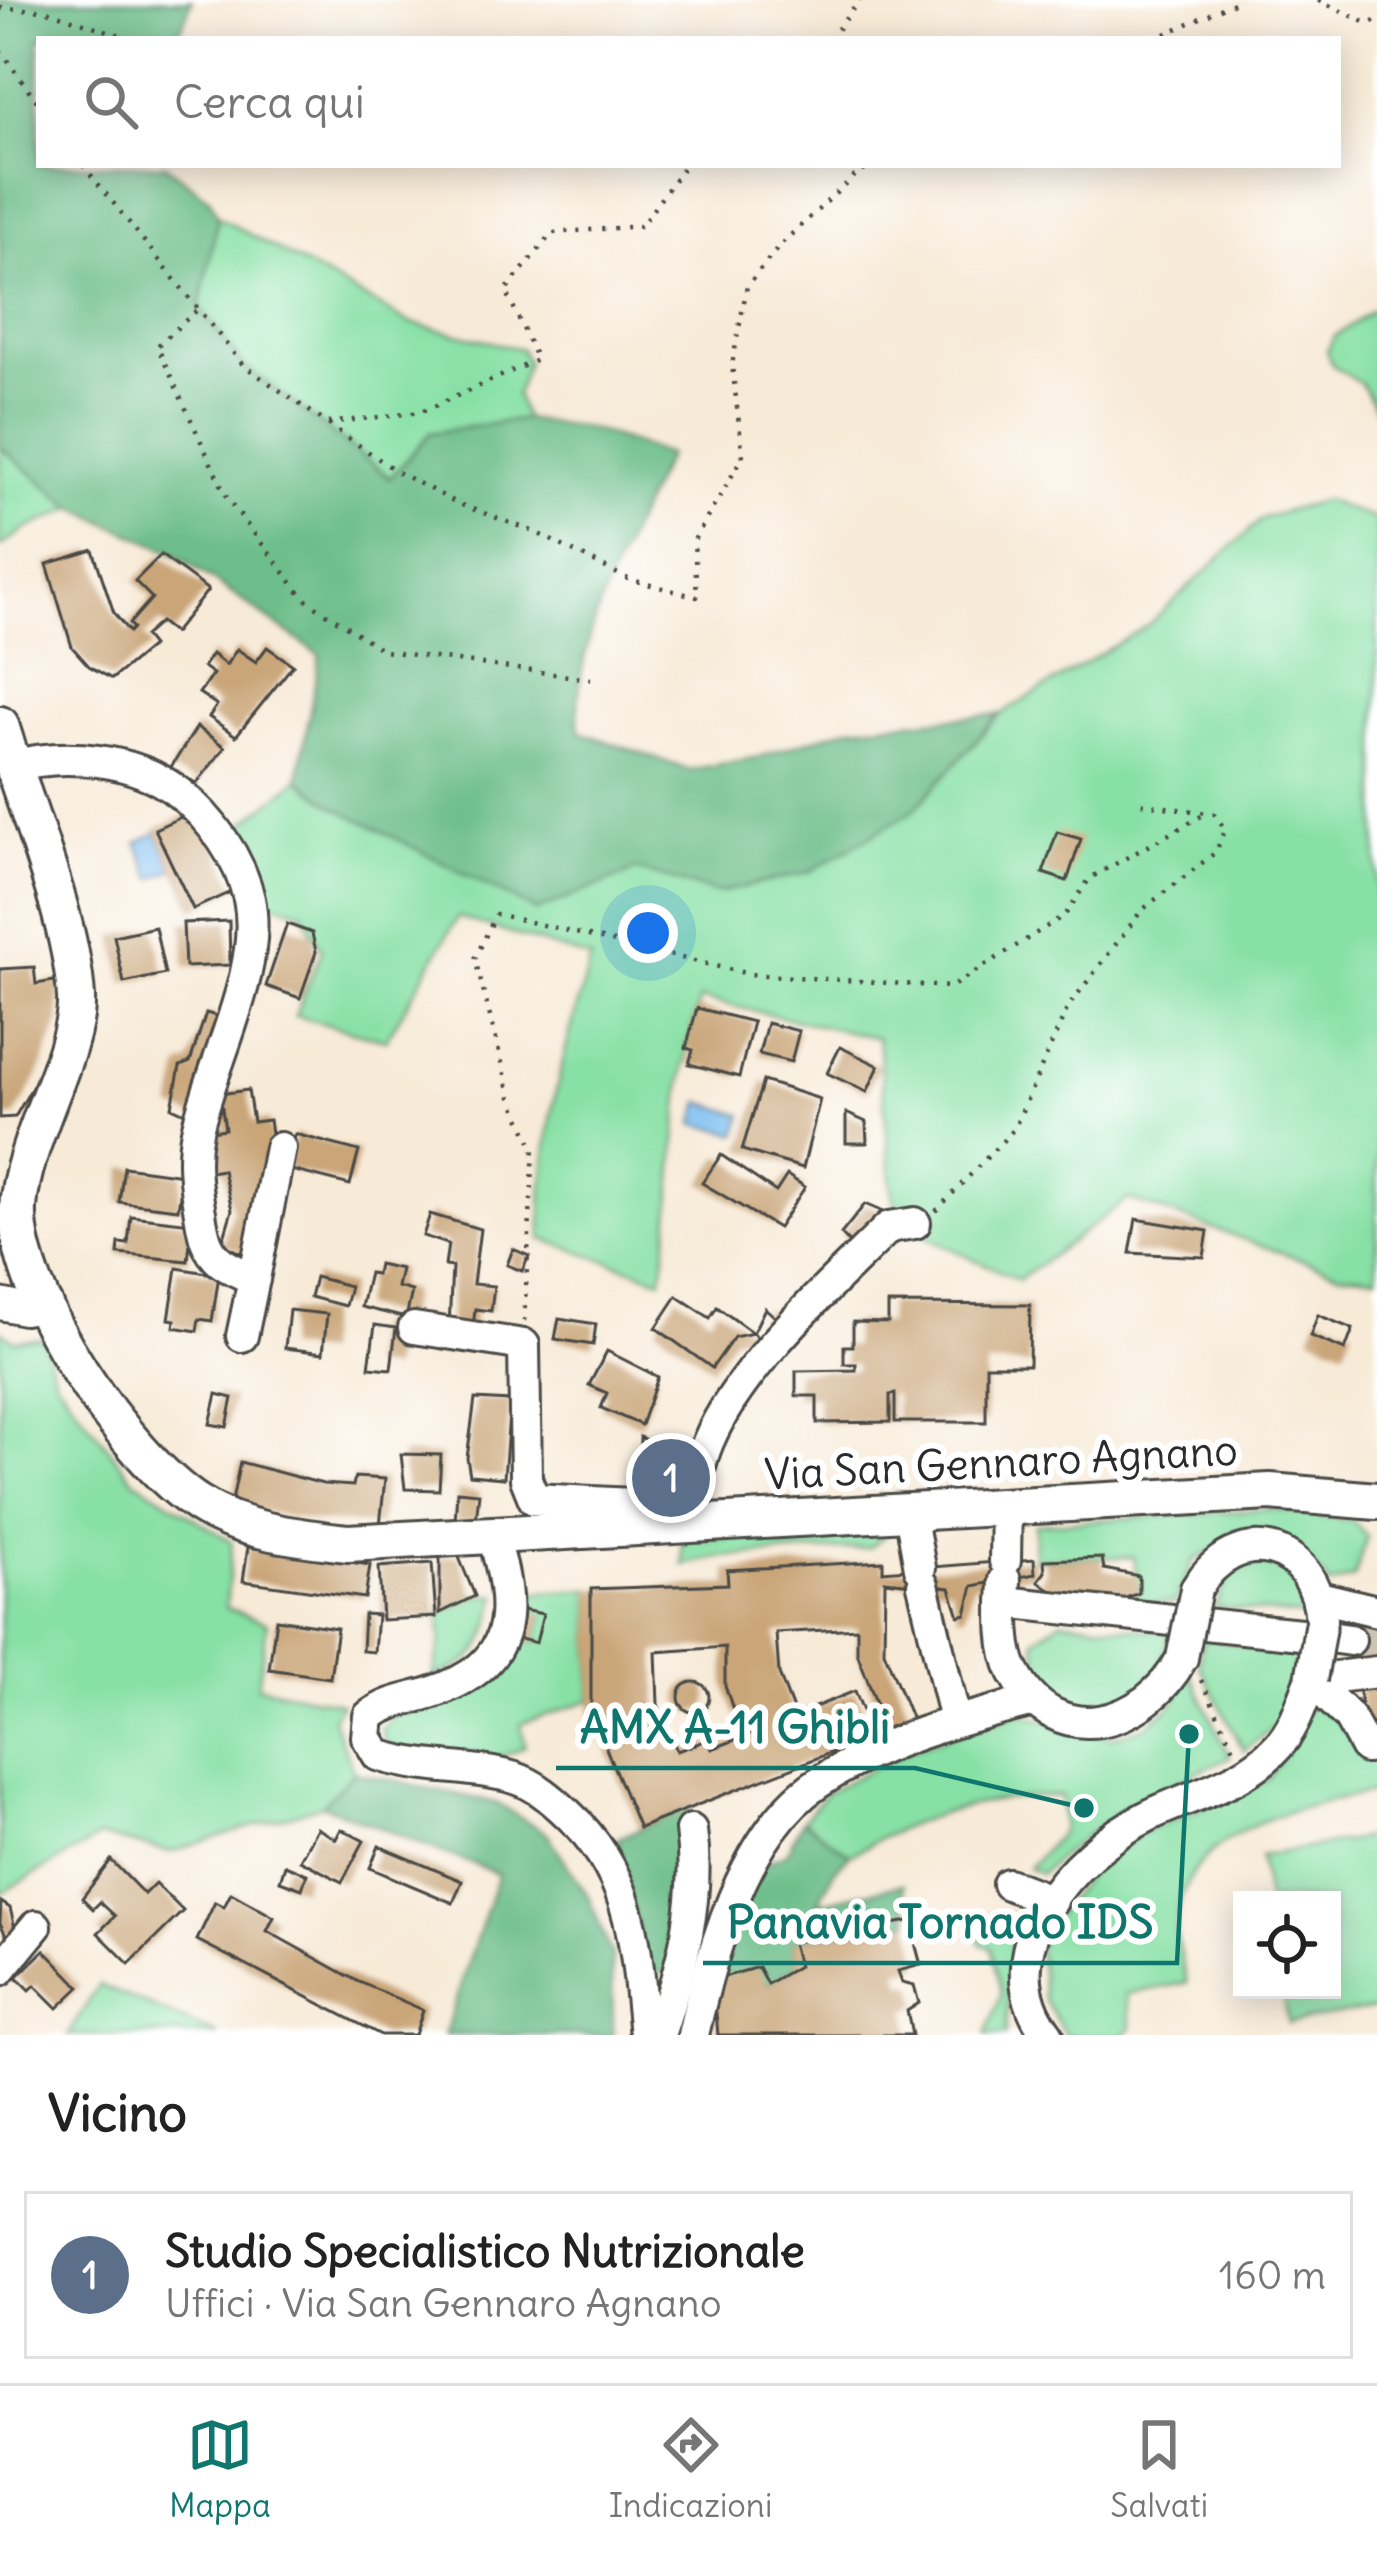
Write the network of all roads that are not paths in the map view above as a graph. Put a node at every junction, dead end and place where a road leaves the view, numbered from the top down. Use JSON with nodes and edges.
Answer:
{"nodes":[{"id":1,"x":0,"y":724,"type":"edge"},
{"id":2,"x":12,"y":766,"type":"junction"},
{"id":3,"x":280,"y":1148,"type":"dead end"},
{"id":4,"x":12,"y":1180,"type":"edge"},
{"id":5,"x":915,"y":1223,"type":"road end"},
{"id":6,"x":254,"y":1279,"type":"junction"},
{"id":7,"x":0,"y":1304,"type":"edge"},
{"id":8,"x":46,"y":1305,"type":"junction"},
{"id":9,"x":414,"y":1328,"type":"dead end"},
{"id":10,"x":242,"y":1336,"type":"dead end"},
{"id":11,"x":524,"y":1336,"type":"junction"},
{"id":12,"x":554,"y":1362,"type":"dead end"},
{"id":13,"x":1377,"y":1501,"type":"edge"},
{"id":14,"x":1006,"y":1505,"type":"junction"},
{"id":15,"x":910,"y":1512,"type":"junction"},
{"id":16,"x":689,"y":1525,"type":"junction"},
{"id":17,"x":632,"y":1527,"type":"junction"},
{"id":18,"x":493,"y":1536,"type":"junction"},
{"id":19,"x":1005,"y":1581,"type":"junction"},
{"id":20,"x":1377,"y":1611,"type":"edge"},
{"id":21,"x":1324,"y":1626,"type":"junction"},
{"id":22,"x":1186,"y":1637,"type":"junction"},
{"id":23,"x":1377,"y":1672,"type":"edge"},
{"id":24,"x":1311,"y":1680,"type":"junction"},
{"id":25,"x":1034,"y":1701,"type":"junction"},
{"id":26,"x":956,"y":1720,"type":"junction"},
{"id":27,"x":1366,"y":1748,"type":"dead end"},
{"id":28,"x":691,"y":1830,"type":"dead end"},
{"id":29,"x":1008,"y":1884,"type":"dead end"},
{"id":30,"x":1052,"y":1901,"type":"junction"},
{"id":31,"x":37,"y":1926,"type":"dead end"},
{"id":32,"x":0,"y":1970,"type":"edge"},
{"id":33,"x":645,"y":2035,"type":"edge"},
{"id":34,"x":659,"y":2035,"type":"edge"},
{"id":35,"x":693,"y":2035,"type":"edge"},
{"id":36,"x":1048,"y":2035,"type":"edge"}],
"edges":[{"from":1,"to":2,"type":"main road","name":"Via San Gennaro Agnano"},
{"from":2,"to":4,"type":"main road","name":"Via San Gennaro Agnano"},
{"from":2,"to":6,"type":"street"},
{"from":3,"to":6,"type":"street"},
{"from":4,"to":8,"type":"main road","name":"Via San Gennaro Agnano"},
{"from":5,"to":16,"type":"street"},
{"from":6,"to":10,"type":"street"},
{"from":7,"to":8,"type":"street"},
{"from":8,"to":18,"type":"main road","name":"Via San Gennaro Agnano"},
{"from":9,"to":11,"type":"street"},
{"from":11,"to":12,"type":"street"},
{"from":11,"to":17,"type":"street"},
{"from":13,"to":14,"type":"main road","name":"Via San Gennaro Agnano"},
{"from":14,"to":15,"type":"main road","name":"Via San Gennaro Agnano"},
{"from":14,"to":19,"type":"street"},
{"from":15,"to":16,"type":"main road","name":"Via San Gennaro Agnano"},
{"from":15,"to":26,"type":"street"},
{"from":16,"to":17,"type":"main road","name":"Via San Gennaro Agnano"},
{"from":17,"to":18,"type":"main road","name":"Via San Gennaro Agnano"},
{"from":18,"to":33,"type":"street"},
{"from":19,"to":22,"type":"street"},
{"from":19,"to":25,"type":"street"},
{"from":20,"to":21,"type":"street"},
{"from":21,"to":22,"type":"street"},
{"from":21,"to":22,"type":"street","bridge":true},
{"from":21,"to":24,"type":"street","bridge":true},
{"from":22,"to":25,"type":"street"},
{"from":23,"to":24,"type":"street"},
{"from":24,"to":27,"type":"street"},
{"from":24,"to":30,"type":"street"},
{"from":25,"to":26,"type":"street"},
{"from":26,"to":35,"type":"street"},
{"from":28,"to":34,"type":"street"},
{"from":29,"to":30,"type":"street"},
{"from":30,"to":36,"type":"street"},
{"from":31,"to":32,"type":"street"}]}
